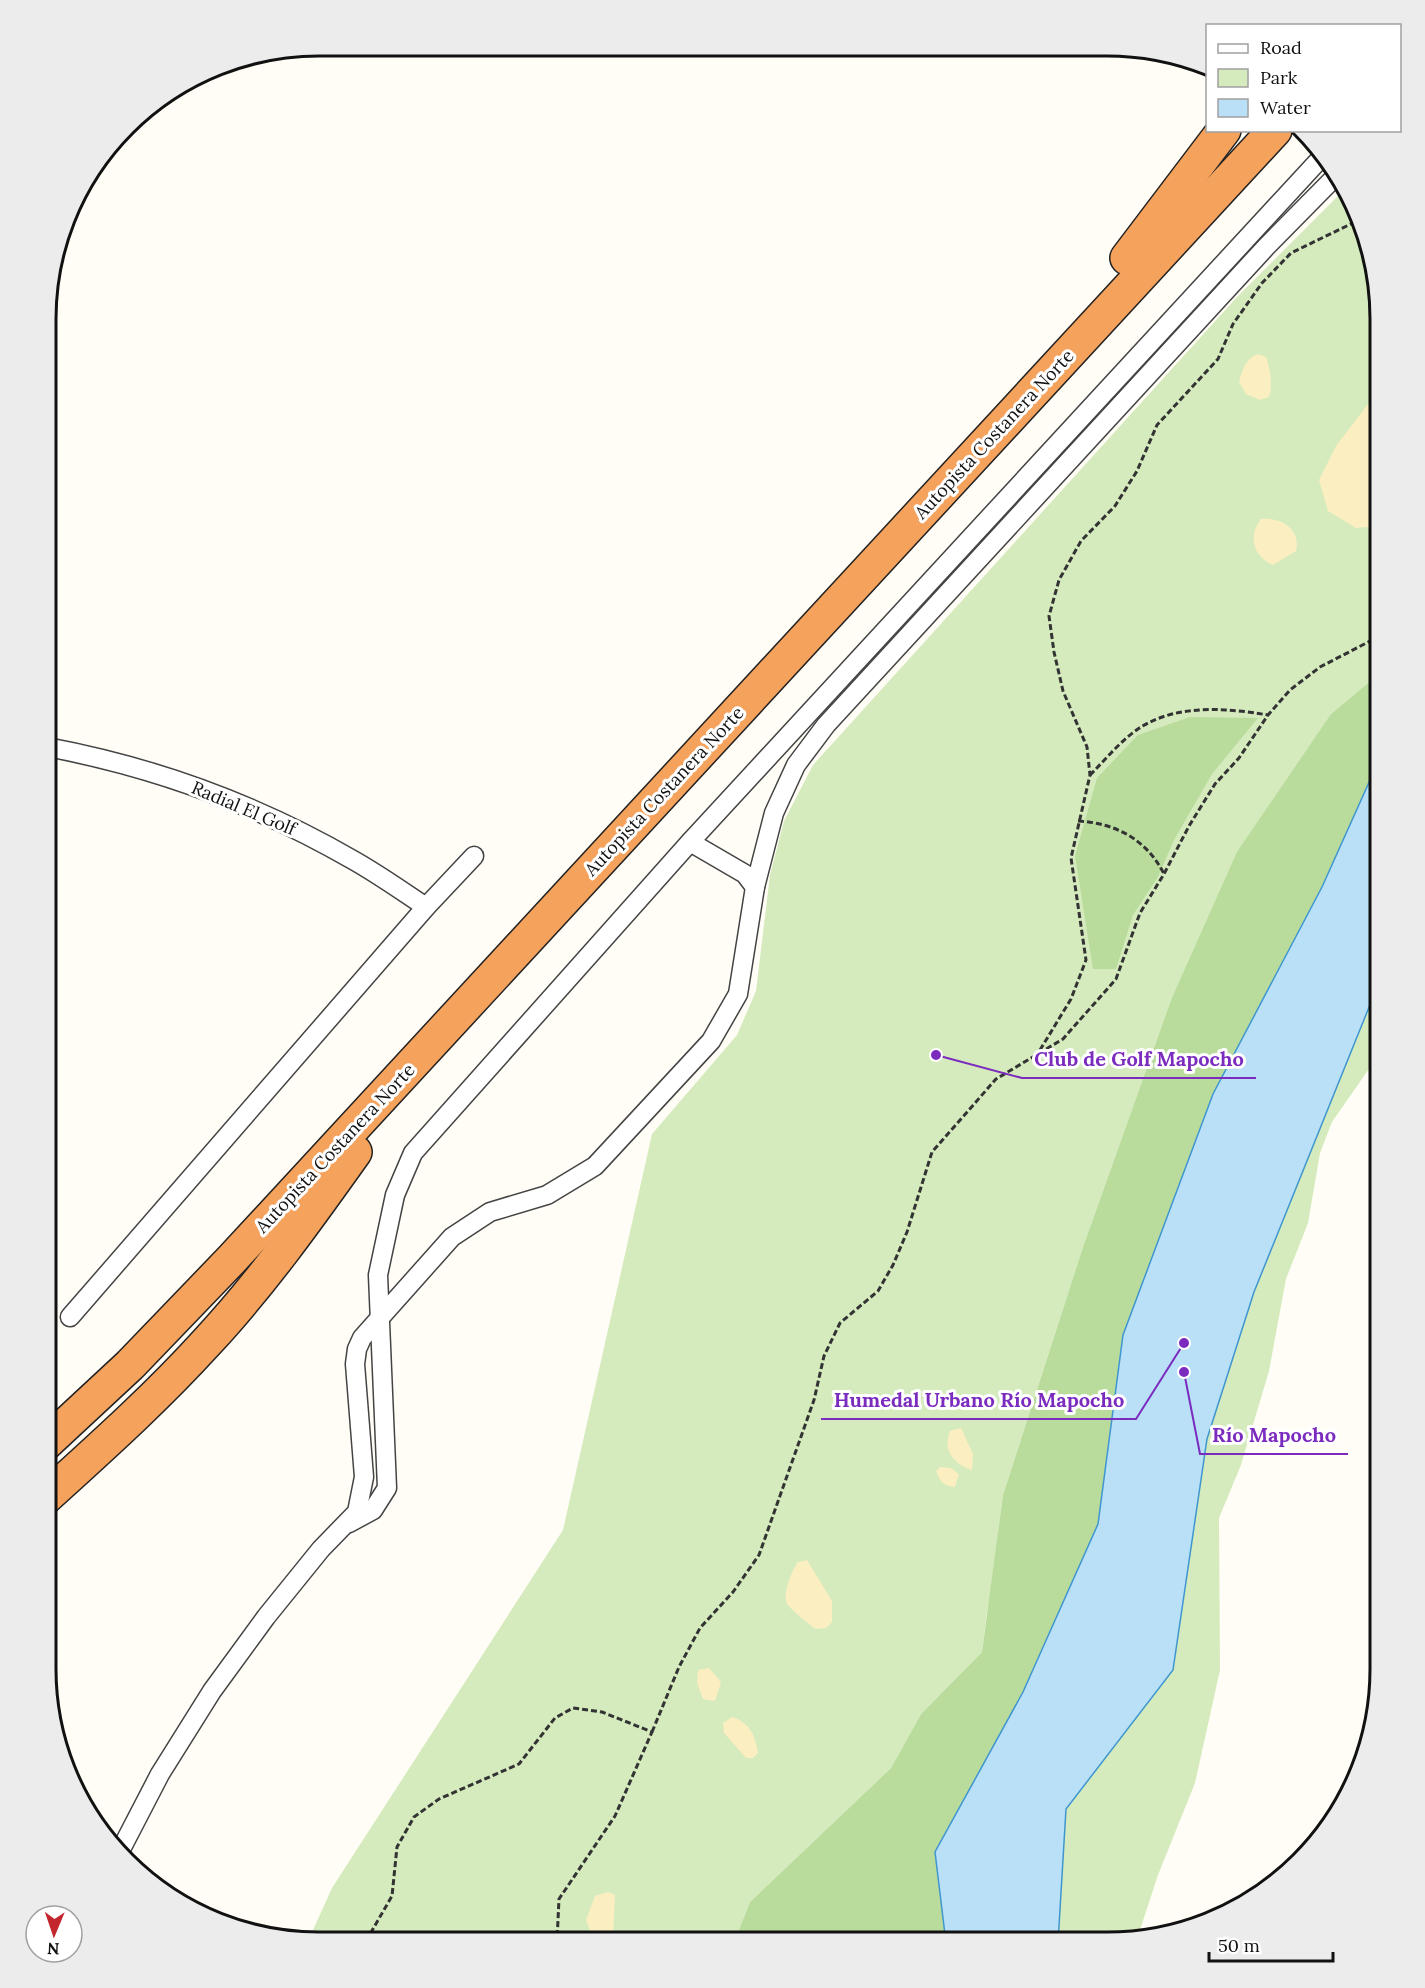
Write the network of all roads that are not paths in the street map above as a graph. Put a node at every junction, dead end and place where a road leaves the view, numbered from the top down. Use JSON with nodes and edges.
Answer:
{"nodes":[{"id":1,"x":1222,"y":132,"type":"edge"},
{"id":2,"x":1243,"y":132,"type":"edge"},
{"id":3,"x":1273,"y":132,"type":"edge"},
{"id":4,"x":1293,"y":132,"type":"edge"},
{"id":5,"x":1318,"y":162,"type":"edge"},
{"id":6,"x":1331,"y":181,"type":"edge"},
{"id":7,"x":1220,"y":189,"type":"junction"},
{"id":8,"x":1127,"y":258,"type":"junction"},
{"id":9,"x":56,"y":749,"type":"edge"},
{"id":10,"x":690,"y":842,"type":"junction"},
{"id":11,"x":474,"y":856,"type":"dead end"},
{"id":12,"x":754,"y":887,"type":"junction"},
{"id":13,"x":426,"y":906,"type":"junction"},
{"id":14,"x":416,"y":1061,"type":"junction"},
{"id":15,"x":70,"y":1317,"type":"dead end"},
{"id":16,"x":379,"y":1317,"type":"junction"},
{"id":17,"x":56,"y":1405,"type":"edge"},
{"id":18,"x":56,"y":1433,"type":"edge"},
{"id":19,"x":56,"y":1488,"type":"edge"},
{"id":20,"x":347,"y":1524,"type":"junction"},
{"id":21,"x":123,"y":1845,"type":"edge"}],
"edges":[{"from":1,"to":8,"type":"highway"},
{"from":2,"to":8,"type":"highway","name":"Autopista Costanera Norte"},
{"from":3,"to":7,"type":"highway","name":"Autopista Costanera Norte"},
{"from":4,"to":7,"type":"highway"},
{"from":5,"to":10,"type":"street"},
{"from":6,"to":12,"type":"street"},
{"from":7,"to":14,"type":"highway","name":"Autopista Costanera Norte"},
{"from":8,"to":17,"type":"highway","name":"Autopista Costanera Norte"},
{"from":9,"to":13,"type":"street","name":"Radial El Golf"},
{"from":10,"to":12,"type":"street"},
{"from":10,"to":16,"type":"street"},
{"from":11,"to":13,"type":"street"},
{"from":12,"to":16,"type":"street"},
{"from":13,"to":15,"type":"street"},
{"from":14,"to":18,"type":"highway","name":"Autopista Costanera Norte"},
{"from":14,"to":19,"type":"highway"},
{"from":16,"to":20,"type":"street"},
{"from":16,"to":20,"type":"street"},
{"from":20,"to":21,"type":"street"}]}
